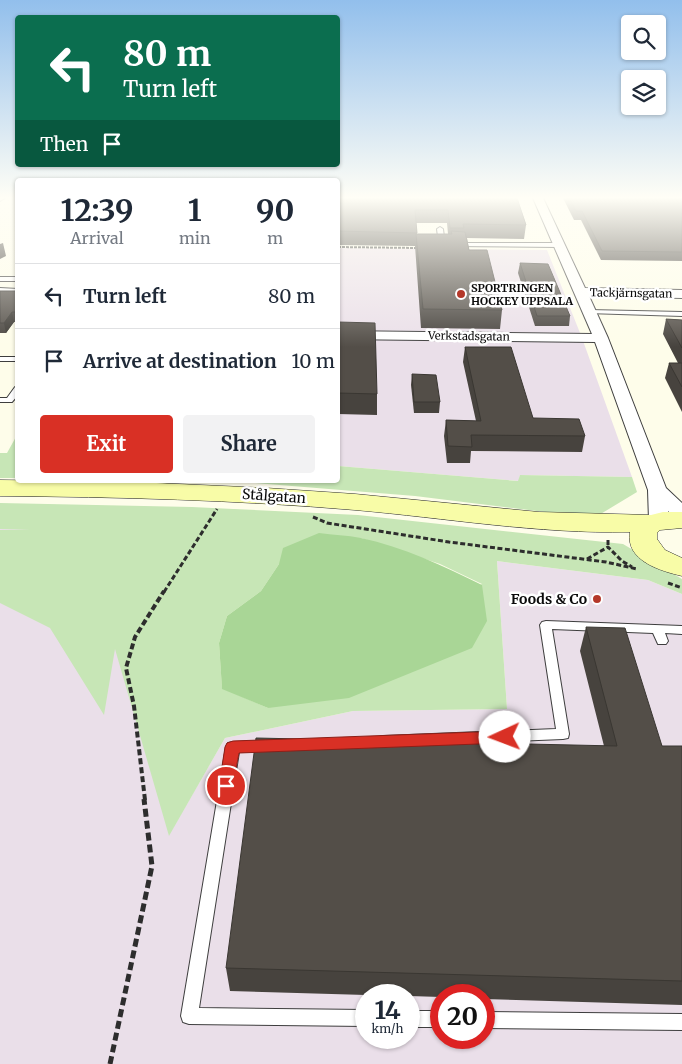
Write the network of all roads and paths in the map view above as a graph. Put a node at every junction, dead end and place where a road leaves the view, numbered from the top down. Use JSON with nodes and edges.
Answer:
{"nodes":[{"id":1,"x":560,"y":248,"type":"edge"},
{"id":2,"x":0,"y":279,"type":"edge"},
{"id":3,"x":15,"y":279,"type":"edge"},
{"id":4,"x":0,"y":290,"type":"edge"},
{"id":5,"x":15,"y":291,"type":"edge"},
{"id":6,"x":580,"y":292,"type":"junction"},
{"id":7,"x":682,"y":294,"type":"edge"},
{"id":8,"x":590,"y":312,"type":"junction"},
{"id":9,"x":682,"y":314,"type":"edge"},
{"id":10,"x":340,"y":335,"type":"edge"},
{"id":11,"x":601,"y":338,"type":"junction"},
{"id":12,"x":0,"y":359,"type":"edge"},
{"id":13,"x":15,"y":360,"type":"edge"},
{"id":14,"x":15,"y":393,"type":"edge"},
{"id":15,"x":0,"y":400,"type":"edge"},
{"id":16,"x":0,"y":488,"type":"edge"},
{"id":17,"x":221,"y":503,"type":"dead end"},
{"id":18,"x":311,"y":516,"type":"dead end"},
{"id":19,"x":548,"y":523,"type":"junction"},
{"id":20,"x":657,"y":538,"type":"edge"},
{"id":21,"x":608,"y":541,"type":"junction"},
{"id":22,"x":586,"y":560,"type":"junction"},
{"id":23,"x":677,"y":579,"type":"edge"},
{"id":24,"x":682,"y":630,"type":"edge"},
{"id":25,"x":369,"y":742,"type":"edge"},
{"id":26,"x":281,"y":745,"type":"edge"},
{"id":27,"x":355,"y":1018,"type":"edge"},
{"id":28,"x":495,"y":1020,"type":"edge"},
{"id":29,"x":682,"y":1022,"type":"edge"},
{"id":30,"x":110,"y":1064,"type":"edge"}],
"edges":[{"from":1,"to":6,"type":"street"},
{"from":2,"to":3,"type":"lane"},
{"from":4,"to":5,"type":"lane"},
{"from":6,"to":7,"type":"street","name":"Tackjärnsgatan"},
{"from":6,"to":8,"type":"street"},
{"from":8,"to":9,"type":"lane"},
{"from":8,"to":11,"type":"street"},
{"from":10,"to":11,"type":"street","name":"Verkstadsgatan"},
{"from":11,"to":20,"type":"street"},
{"from":12,"to":13,"type":"lane"},
{"from":14,"to":15,"type":"lane"},
{"from":16,"to":19,"type":"main road","name":"Stålgatan"},
{"from":17,"to":30,"type":"path"},
{"from":18,"to":22,"type":"path"},
{"from":19,"to":20,"type":"main road","name":"Stålgatan"},
{"from":19,"to":21,"type":"main road","name":"Stålgatan"},
{"from":20,"to":21,"type":"main road","name":"Stålgatan"},
{"from":20,"to":21,"type":"path"},
{"from":20,"to":22,"type":"path"},
{"from":20,"to":23,"type":"main road"},
{"from":21,"to":22,"type":"path"},
{"from":24,"to":25,"type":"lane"},
{"from":26,"to":27,"type":"lane"},
{"from":28,"to":29,"type":"lane"}]}
